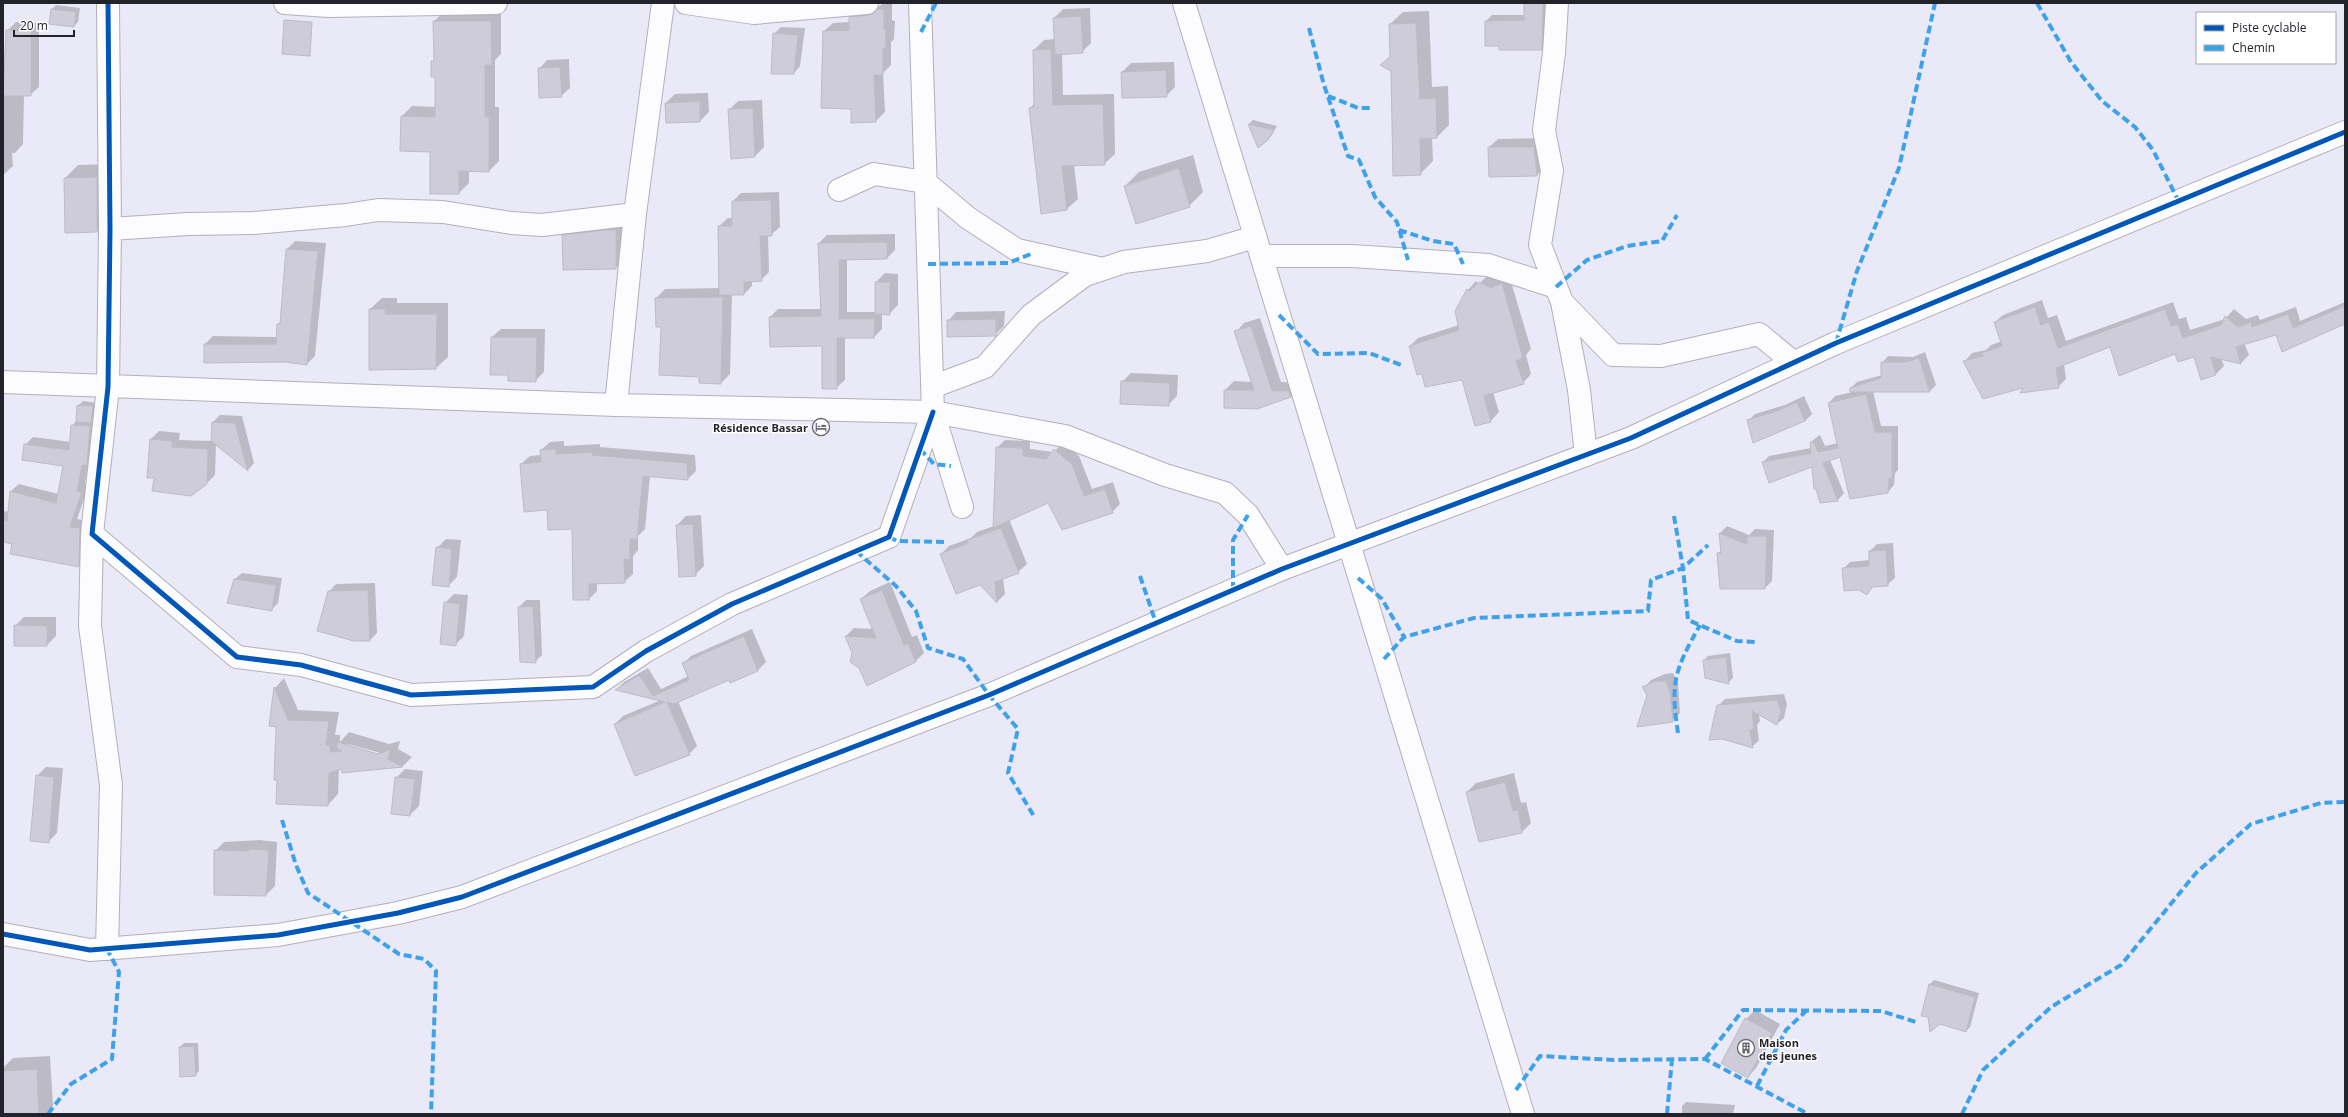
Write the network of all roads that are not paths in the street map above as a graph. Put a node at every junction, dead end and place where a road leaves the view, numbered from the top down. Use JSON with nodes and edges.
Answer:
{"nodes":[{"id":1,"x":108,"y":3,"type":"edge"},
{"id":2,"x":285,"y":3,"type":"edge"},
{"id":3,"x":496,"y":3,"type":"edge"},
{"id":4,"x":663,"y":3,"type":"edge"},
{"id":5,"x":686,"y":3,"type":"edge"},
{"id":6,"x":867,"y":3,"type":"edge"},
{"id":7,"x":920,"y":3,"type":"edge"},
{"id":8,"x":1184,"y":3,"type":"edge"},
{"id":9,"x":1557,"y":3,"type":"edge"},
{"id":10,"x":2345,"y":132,"type":"edge"},
{"id":11,"x":925,"y":182,"type":"junction"},
{"id":12,"x":839,"y":190,"type":"dead end"},
{"id":13,"x":635,"y":214,"type":"junction"},
{"id":14,"x":110,"y":229,"type":"junction"},
{"id":15,"x":1258,"y":246,"type":"junction"},
{"id":16,"x":1103,"y":269,"type":"junction"},
{"id":17,"x":1559,"y":294,"type":"junction"},
{"id":18,"x":1793,"y":362,"type":"junction"},
{"id":19,"x":3,"y":382,"type":"edge"},
{"id":20,"x":108,"y":387,"type":"junction"},
{"id":21,"x":932,"y":387,"type":"junction"},
{"id":22,"x":616,"y":405,"type":"junction"},
{"id":23,"x":933,"y":412,"type":"junction"},
{"id":24,"x":1586,"y":455,"type":"junction"},
{"id":25,"x":962,"y":508,"type":"dead end"},
{"id":26,"x":92,"y":534,"type":"junction"},
{"id":27,"x":1348,"y":543,"type":"junction"},
{"id":28,"x":1282,"y":569,"type":"junction"},
{"id":29,"x":3,"y":934,"type":"edge"},
{"id":30,"x":107,"y":949,"type":"junction"},
{"id":31,"x":1523,"y":1114,"type":"edge"}],
"edges":[{"from":1,"to":14,"type":"street"},
{"from":2,"to":3,"type":"street"},
{"from":4,"to":13,"type":"street"},
{"from":5,"to":6,"type":"street"},
{"from":7,"to":11,"type":"street"},
{"from":8,"to":15,"type":"street"},
{"from":9,"to":17,"type":"street"},
{"from":10,"to":18,"type":"street"},
{"from":11,"to":12,"type":"street"},
{"from":11,"to":16,"type":"street"},
{"from":11,"to":21,"type":"street"},
{"from":13,"to":14,"type":"street"},
{"from":13,"to":22,"type":"street"},
{"from":14,"to":20,"type":"street"},
{"from":15,"to":16,"type":"street"},
{"from":15,"to":17,"type":"street"},
{"from":15,"to":27,"type":"street"},
{"from":16,"to":21,"type":"street"},
{"from":17,"to":18,"type":"street"},
{"from":17,"to":24,"type":"street"},
{"from":18,"to":24,"type":"street"},
{"from":19,"to":20,"type":"street"},
{"from":20,"to":22,"type":"street"},
{"from":20,"to":26,"type":"street"},
{"from":21,"to":23,"type":"street"},
{"from":22,"to":23,"type":"street"},
{"from":23,"to":25,"type":"street"},
{"from":23,"to":26,"type":"street"},
{"from":23,"to":28,"type":"street"},
{"from":24,"to":27,"type":"street"},
{"from":26,"to":30,"type":"street"},
{"from":27,"to":28,"type":"street"},
{"from":27,"to":31,"type":"street"},
{"from":28,"to":30,"type":"street"},
{"from":29,"to":30,"type":"street"}]}
